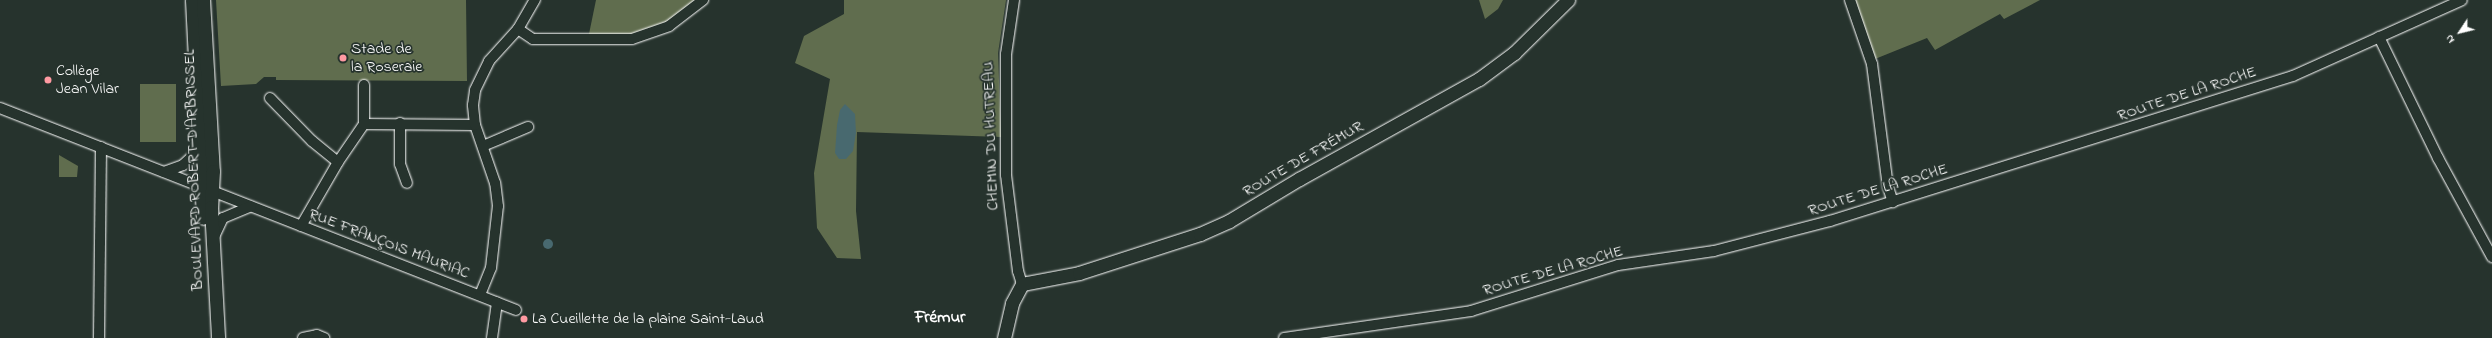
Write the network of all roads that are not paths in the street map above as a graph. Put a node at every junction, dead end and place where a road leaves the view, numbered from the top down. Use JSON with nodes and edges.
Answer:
{"nodes":[{"id":1,"x":192,"y":0,"type":"edge"},
{"id":2,"x":203,"y":0,"type":"edge"},
{"id":3,"x":535,"y":0,"type":"edge"},
{"id":4,"x":704,"y":0,"type":"edge"},
{"id":5,"x":1014,"y":0,"type":"edge"},
{"id":6,"x":1568,"y":0,"type":"edge"},
{"id":7,"x":1850,"y":0,"type":"edge"},
{"id":8,"x":2462,"y":0,"type":"edge"},
{"id":9,"x":518,"y":29,"type":"junction"},
{"id":10,"x":2380,"y":37,"type":"junction"},
{"id":11,"x":364,"y":85,"type":"dead end"},
{"id":12,"x":270,"y":98,"type":"dead end"},
{"id":13,"x":0,"y":108,"type":"edge"},
{"id":14,"x":400,"y":123,"type":"junction"},
{"id":15,"x":364,"y":124,"type":"junction"},
{"id":16,"x":475,"y":125,"type":"junction"},
{"id":17,"x":528,"y":127,"type":"dead end"},
{"id":18,"x":483,"y":146,"type":"junction"},
{"id":19,"x":101,"y":147,"type":"junction"},
{"id":20,"x":200,"y":149,"type":"junction"},
{"id":21,"x":338,"y":162,"type":"junction"},
{"id":22,"x":164,"y":172,"type":"junction"},
{"id":23,"x":407,"y":183,"type":"dead end"},
{"id":24,"x":207,"y":188,"type":"junction"},
{"id":25,"x":1894,"y":202,"type":"junction"},
{"id":26,"x":252,"y":206,"type":"junction"},
{"id":27,"x":301,"y":226,"type":"junction"},
{"id":28,"x":213,"y":241,"type":"junction"},
{"id":29,"x":2492,"y":257,"type":"edge"},
{"id":30,"x":1022,"y":284,"type":"junction"},
{"id":31,"x":480,"y":295,"type":"junction"},
{"id":32,"x":497,"y":302,"type":"junction"},
{"id":33,"x":516,"y":310,"type":"dead end"},
{"id":34,"x":99,"y":338,"type":"edge"},
{"id":35,"x":209,"y":338,"type":"edge"},
{"id":36,"x":218,"y":338,"type":"edge"},
{"id":37,"x":303,"y":338,"type":"edge"},
{"id":38,"x":324,"y":338,"type":"edge"},
{"id":39,"x":492,"y":338,"type":"edge"},
{"id":40,"x":1004,"y":338,"type":"edge"},
{"id":41,"x":1284,"y":338,"type":"edge"}],
"edges":[{"from":1,"to":20,"type":"street","name":"BOULEVARD ROBERT D'ARBRISSEL"},
{"from":2,"to":24,"type":"street","name":"BOULEVARD ROBERT D'ARBRISSEL"},
{"from":3,"to":9,"type":"street"},
{"from":4,"to":9,"type":"street"},
{"from":5,"to":30,"type":"street","name":"CHEMIN DU HUTREAU"},
{"from":6,"to":30,"type":"street","name":"ROUTE DE FRÉMUR"},
{"from":7,"to":25,"type":"street"},
{"from":8,"to":10,"type":"street","name":"ROUTE DE LA ROCHE"},
{"from":9,"to":16,"type":"street"},
{"from":10,"to":25,"type":"street","name":"ROUTE DE LA ROCHE"},
{"from":10,"to":29,"type":"street"},
{"from":11,"to":15,"type":"street"},
{"from":12,"to":21,"type":"street"},
{"from":13,"to":19,"type":"street","name":"RUE FRANÇOIS MAURIAC"},
{"from":14,"to":15,"type":"street"},
{"from":14,"to":16,"type":"street"},
{"from":14,"to":23,"type":"street"},
{"from":15,"to":21,"type":"street"},
{"from":16,"to":18,"type":"street"},
{"from":17,"to":18,"type":"street"},
{"from":18,"to":31,"type":"street"},
{"from":19,"to":22,"type":"street","name":"RUE FRANÇOIS MAURIAC"},
{"from":19,"to":34,"type":"street"},
{"from":20,"to":22,"type":"street"},
{"from":20,"to":24,"type":"street","name":"BOULEVARD ROBERT D'ARBRISSEL"},
{"from":21,"to":27,"type":"street"},
{"from":22,"to":24,"type":"street","name":"RUE FRANÇOIS MAURIAC"},
{"from":24,"to":26,"type":"street","name":"RUE FRANÇOIS MAURIAC"},
{"from":24,"to":28,"type":"street","name":"BOULEVARD ROBERT D'ARBRISSEL"},
{"from":24,"to":35,"type":"street","name":"BOULEVARD ROBERT D'ARBRISSEL"},
{"from":25,"to":41,"type":"street","name":"ROUTE DE LA ROCHE"},
{"from":26,"to":27,"type":"street","name":"RUE FRANÇOIS MAURIAC"},
{"from":26,"to":28,"type":"street"},
{"from":27,"to":31,"type":"street","name":"RUE FRANÇOIS MAURIAC"},
{"from":28,"to":36,"type":"street","name":"BOULEVARD ROBERT D'ARBRISSEL"},
{"from":30,"to":40,"type":"street"},
{"from":31,"to":32,"type":"street","name":"RUE FRANÇOIS MAURIAC"},
{"from":32,"to":33,"type":"street","name":"RUE FRANÇOIS MAURIAC"},
{"from":32,"to":39,"type":"street"},
{"from":37,"to":38,"type":"street"}]}
